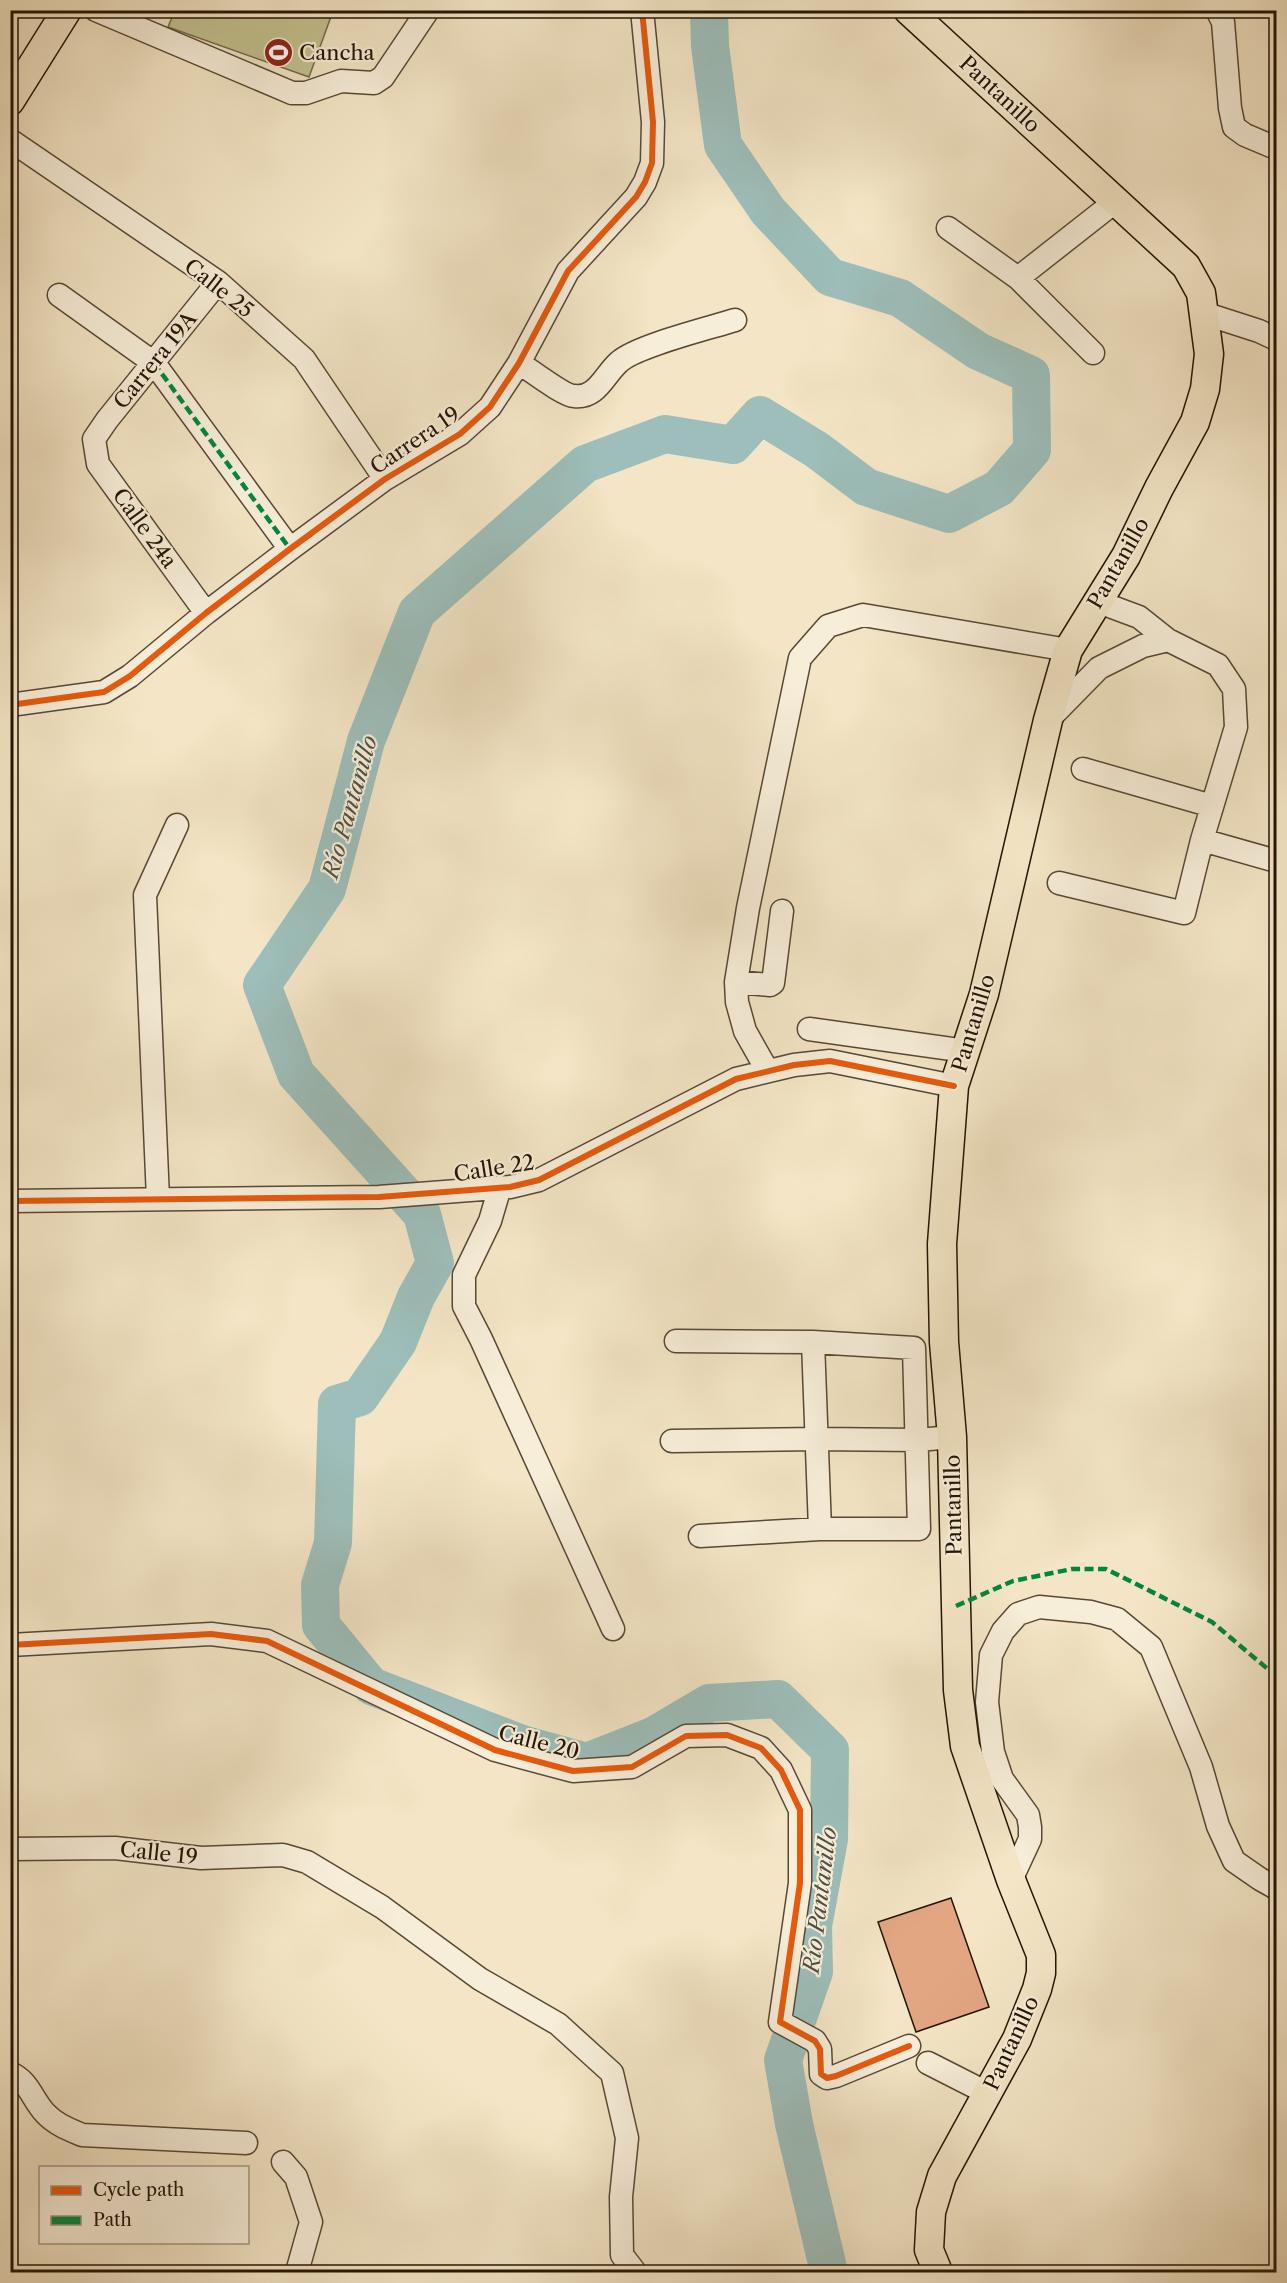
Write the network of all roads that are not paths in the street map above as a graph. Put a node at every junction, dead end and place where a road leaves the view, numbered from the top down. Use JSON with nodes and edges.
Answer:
{"nodes":[{"id":1,"x":67,"y":10,"type":"edge"},
{"id":2,"x":96,"y":10,"type":"edge"},
{"id":3,"x":428,"y":10,"type":"edge"},
{"id":4,"x":642,"y":10,"type":"edge"},
{"id":5,"x":908,"y":10,"type":"edge"},
{"id":6,"x":1216,"y":10,"type":"edge"},
{"id":7,"x":10,"y":101,"type":"edge"},
{"id":8,"x":10,"y":140,"type":"edge"},
{"id":9,"x":1276,"y":148,"type":"edge"},
{"id":10,"x":1116,"y":201,"type":"junction"},
{"id":11,"x":948,"y":228,"type":"dead end"},
{"id":12,"x":1018,"y":278,"type":"junction"},
{"id":13,"x":218,"y":282,"type":"junction"},
{"id":14,"x":59,"y":295,"type":"dead end"},
{"id":15,"x":1203,"y":313,"type":"junction"},
{"id":16,"x":735,"y":320,"type":"dead end"},
{"id":17,"x":1276,"y":339,"type":"edge"},
{"id":18,"x":1093,"y":353,"type":"dead end"},
{"id":19,"x":154,"y":363,"type":"junction"},
{"id":20,"x":519,"y":363,"type":"junction"},
{"id":21,"x":94,"y":439,"type":"joint"},
{"id":22,"x":386,"y":479,"type":"junction"},
{"id":23,"x":290,"y":549,"type":"junction"},
{"id":24,"x":1096,"y":601,"type":"junction"},
{"id":25,"x":206,"y":613,"type":"junction"},
{"id":26,"x":1168,"y":640,"type":"junction"},
{"id":27,"x":1068,"y":651,"type":"junction"},
{"id":28,"x":10,"y":705,"type":"edge"},
{"id":29,"x":1048,"y":720,"type":"junction"},
{"id":30,"x":1083,"y":769,"type":"dead end"},
{"id":31,"x":1212,"y":806,"type":"junction"},
{"id":32,"x":177,"y":825,"type":"dead end"},
{"id":33,"x":1202,"y":840,"type":"junction"},
{"id":34,"x":1276,"y":861,"type":"edge"},
{"id":35,"x":1059,"y":883,"type":"dead end"},
{"id":36,"x":782,"y":911,"type":"dead end"},
{"id":37,"x":736,"y":982,"type":"junction"},
{"id":38,"x":809,"y":1029,"type":"dead end"},
{"id":39,"x":745,"y":1031,"type":"junction"},
{"id":40,"x":966,"y":1051,"type":"junction"},
{"id":41,"x":767,"y":1070,"type":"junction"},
{"id":42,"x":736,"y":1079,"type":"junction"},
{"id":43,"x":954,"y":1086,"type":"junction"},
{"id":44,"x":500,"y":1188,"type":"junction"},
{"id":45,"x":158,"y":1199,"type":"junction"},
{"id":46,"x":10,"y":1201,"type":"edge"},
{"id":47,"x":676,"y":1341,"type":"dead end"},
{"id":48,"x":813,"y":1342,"type":"junction"},
{"id":49,"x":952,"y":1437,"type":"junction"},
{"id":50,"x":817,"y":1438,"type":"junction"},
{"id":51,"x":918,"y":1440,"type":"junction"},
{"id":52,"x":672,"y":1441,"type":"dead end"},
{"id":53,"x":820,"y":1529,"type":"junction"},
{"id":54,"x":700,"y":1536,"type":"dead end"},
{"id":55,"x":613,"y":1629,"type":"dead end"},
{"id":56,"x":10,"y":1645,"type":"edge"},
{"id":57,"x":10,"y":1849,"type":"edge"},
{"id":58,"x":1011,"y":1880,"type":"junction"},
{"id":59,"x":1276,"y":1888,"type":"edge"},
{"id":60,"x":909,"y":2046,"type":"dead end"},
{"id":61,"x":928,"y":2063,"type":"dead end"},
{"id":62,"x":10,"y":2073,"type":"edge"},
{"id":63,"x":987,"y":2094,"type":"junction"},
{"id":64,"x":246,"y":2143,"type":"dead end"},
{"id":65,"x":283,"y":2162,"type":"dead end"},
{"id":66,"x":297,"y":2272,"type":"edge"},
{"id":67,"x":635,"y":2272,"type":"edge"},
{"id":68,"x":938,"y":2272,"type":"edge"}],
"edges":[{"from":1,"to":7,"type":"main road"},
{"from":2,"to":3,"type":"street"},
{"from":4,"to":20,"type":"street","name":"Carrera 19"},
{"from":5,"to":10,"type":"main road","name":"Pantanillo"},
{"from":6,"to":9,"type":"street"},
{"from":8,"to":13,"type":"street","name":"Calle 25"},
{"from":10,"to":12,"type":"street"},
{"from":10,"to":15,"type":"main road","name":"Pantanillo"},
{"from":11,"to":12,"type":"street"},
{"from":12,"to":18,"type":"street"},
{"from":13,"to":19,"type":"street","name":"Carrera 19A"},
{"from":13,"to":22,"type":"street","name":"Calle 25"},
{"from":14,"to":19,"type":"street"},
{"from":15,"to":17,"type":"street"},
{"from":15,"to":24,"type":"main road","name":"Pantanillo"},
{"from":16,"to":20,"type":"street"},
{"from":19,"to":21,"type":"street","name":"Carrera 19A"},
{"from":19,"to":23,"type":"street"},
{"from":20,"to":22,"type":"street","name":"Carrera 19"},
{"from":21,"to":25,"type":"street","name":"Calle 24a"},
{"from":22,"to":23,"type":"street","name":"Carrera 19"},
{"from":23,"to":25,"type":"street","name":"Carrera 19"},
{"from":24,"to":26,"type":"street"},
{"from":24,"to":27,"type":"main road","name":"Pantanillo"},
{"from":25,"to":28,"type":"street","name":"Carrera 19"},
{"from":26,"to":29,"type":"street"},
{"from":26,"to":31,"type":"street"},
{"from":27,"to":29,"type":"main road","name":"Pantanillo"},
{"from":27,"to":37,"type":"street"},
{"from":29,"to":40,"type":"main road","name":"Pantanillo"},
{"from":30,"to":31,"type":"street"},
{"from":31,"to":33,"type":"street"},
{"from":32,"to":45,"type":"street"},
{"from":33,"to":34,"type":"street"},
{"from":33,"to":35,"type":"street"},
{"from":36,"to":37,"type":"street"},
{"from":37,"to":39,"type":"street"},
{"from":38,"to":40,"type":"street"},
{"from":39,"to":41,"type":"street"},
{"from":39,"to":42,"type":"street"},
{"from":40,"to":43,"type":"main road","name":"Pantanillo"},
{"from":41,"to":42,"type":"street","name":"Calle 22"},
{"from":41,"to":43,"type":"street","name":"Calle 22"},
{"from":42,"to":44,"type":"street","name":"Calle 22"},
{"from":43,"to":49,"type":"main road","name":"Pantanillo"},
{"from":44,"to":45,"type":"street","name":"Calle 22"},
{"from":44,"to":55,"type":"street"},
{"from":45,"to":46,"type":"street","name":"Calle 22"},
{"from":47,"to":48,"type":"street"},
{"from":48,"to":50,"type":"street"},
{"from":48,"to":51,"type":"street"},
{"from":49,"to":51,"type":"street"},
{"from":49,"to":58,"type":"main road","name":"Pantanillo"},
{"from":50,"to":51,"type":"street"},
{"from":50,"to":52,"type":"street"},
{"from":50,"to":53,"type":"street"},
{"from":51,"to":53,"type":"street"},
{"from":53,"to":54,"type":"street"},
{"from":56,"to":60,"type":"street","name":"Calle 20"},
{"from":57,"to":67,"type":"street","name":"Calle 19"},
{"from":58,"to":59,"type":"street"},
{"from":58,"to":63,"type":"main road","name":"Pantanillo"},
{"from":61,"to":63,"type":"street"},
{"from":62,"to":64,"type":"street"},
{"from":63,"to":68,"type":"main road","name":"Pantanillo"},
{"from":65,"to":66,"type":"street"}]}
